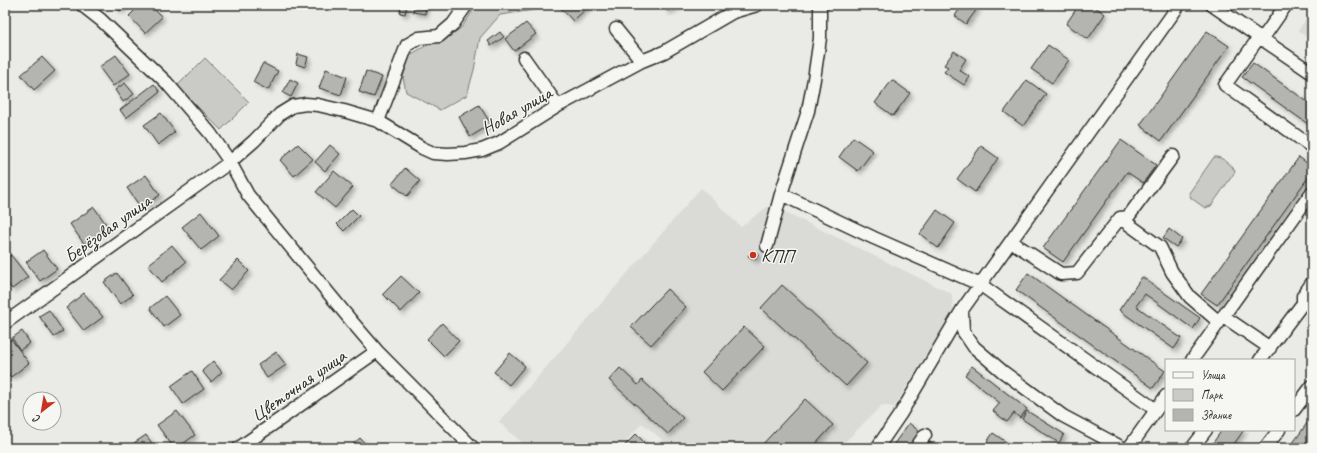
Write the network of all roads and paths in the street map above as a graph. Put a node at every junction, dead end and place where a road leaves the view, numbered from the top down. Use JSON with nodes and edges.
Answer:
{"nodes":[{"id":1,"x":82,"y":5,"type":"edge"},
{"id":2,"x":757,"y":5,"type":"edge"},
{"id":3,"x":820,"y":5,"type":"edge"},
{"id":4,"x":1179,"y":5,"type":"edge"},
{"id":5,"x":1212,"y":5,"type":"edge"},
{"id":6,"x":1286,"y":5,"type":"edge"},
{"id":7,"x":465,"y":7,"type":"dead end"},
{"id":8,"x":730,"y":8,"type":"edge"},
{"id":9,"x":616,"y":29,"type":"dead end"},
{"id":10,"x":1261,"y":37,"type":"junction"},
{"id":11,"x":524,"y":58,"type":"dead end"},
{"id":12,"x":642,"y":61,"type":"junction"},
{"id":13,"x":1312,"y":73,"type":"edge"},
{"id":14,"x":558,"y":106,"type":"junction"},
{"id":15,"x":378,"y":121,"type":"junction"},
{"id":16,"x":1312,"y":147,"type":"edge"},
{"id":17,"x":1173,"y":156,"type":"dead end"},
{"id":18,"x":230,"y":162,"type":"junction"},
{"id":19,"x":1312,"y":192,"type":"edge"},
{"id":20,"x":780,"y":194,"type":"junction"},
{"id":21,"x":1120,"y":218,"type":"junction"},
{"id":22,"x":1012,"y":242,"type":"junction"},
{"id":23,"x":767,"y":246,"type":"dead end"},
{"id":24,"x":1312,"y":283,"type":"edge"},
{"id":25,"x":981,"y":285,"type":"junction"},
{"id":26,"x":962,"y":310,"type":"junction"},
{"id":27,"x":1221,"y":319,"type":"junction"},
{"id":28,"x":5,"y":323,"type":"edge"},
{"id":29,"x":1270,"y":348,"type":"junction"},
{"id":30,"x":377,"y":351,"type":"junction"},
{"id":31,"x":1193,"y":359,"type":"edge"},
{"id":32,"x":1261,"y":359,"type":"edge"},
{"id":33,"x":1312,"y":386,"type":"edge"},
{"id":34,"x":1165,"y":397,"type":"edge"},
{"id":35,"x":1295,"y":409,"type":"edge"},
{"id":36,"x":1156,"y":410,"type":"junction"},
{"id":37,"x":1205,"y":431,"type":"edge"},
{"id":38,"x":1277,"y":431,"type":"edge"},
{"id":39,"x":925,"y":436,"type":"dead end"},
{"id":40,"x":239,"y":448,"type":"edge"},
{"id":41,"x":473,"y":448,"type":"edge"},
{"id":42,"x":877,"y":448,"type":"edge"},
{"id":43,"x":916,"y":448,"type":"edge"},
{"id":44,"x":1123,"y":448,"type":"edge"},
{"id":45,"x":1129,"y":448,"type":"edge"},
{"id":46,"x":1192,"y":448,"type":"edge"},
{"id":47,"x":1265,"y":448,"type":"edge"}],
"edges":[{"from":1,"to":18,"type":"street"},
{"from":2,"to":8,"type":"street","name":"Новая улица"},
{"from":3,"to":20,"type":"street"},
{"from":4,"to":22,"type":"street"},
{"from":5,"to":10,"type":"street"},
{"from":6,"to":10,"type":"street"},
{"from":7,"to":15,"type":"street"},
{"from":8,"to":12,"type":"street","name":"Новая улица"},
{"from":9,"to":12,"type":"street"},
{"from":10,"to":13,"type":"street"},
{"from":10,"to":16,"type":"street"},
{"from":11,"to":14,"type":"street"},
{"from":12,"to":14,"type":"street","name":"Новая улица"},
{"from":14,"to":15,"type":"street","name":"Новая улица"},
{"from":15,"to":18,"type":"street","name":"Новая улица"},
{"from":17,"to":21,"type":"street"},
{"from":18,"to":28,"type":"street","name":"Берёзовая улица"},
{"from":18,"to":30,"type":"street"},
{"from":19,"to":27,"type":"street"},
{"from":20,"to":23,"type":"street"},
{"from":20,"to":25,"type":"street"},
{"from":21,"to":22,"type":"street"},
{"from":21,"to":27,"type":"street"},
{"from":22,"to":25,"type":"street"},
{"from":24,"to":29,"type":"street"},
{"from":25,"to":26,"type":"street"},
{"from":25,"to":36,"type":"street"},
{"from":26,"to":42,"type":"street"},
{"from":26,"to":44,"type":"street"},
{"from":27,"to":29,"type":"street"},
{"from":27,"to":31,"type":"street"},
{"from":29,"to":32,"type":"street"},
{"from":30,"to":40,"type":"street","name":"Цветочная улица"},
{"from":30,"to":41,"type":"street"},
{"from":33,"to":35,"type":"street"},
{"from":34,"to":36,"type":"street"},
{"from":36,"to":45,"type":"street"},
{"from":37,"to":46,"type":"street"},
{"from":38,"to":47,"type":"street"},
{"from":39,"to":43,"type":"street"}]}
